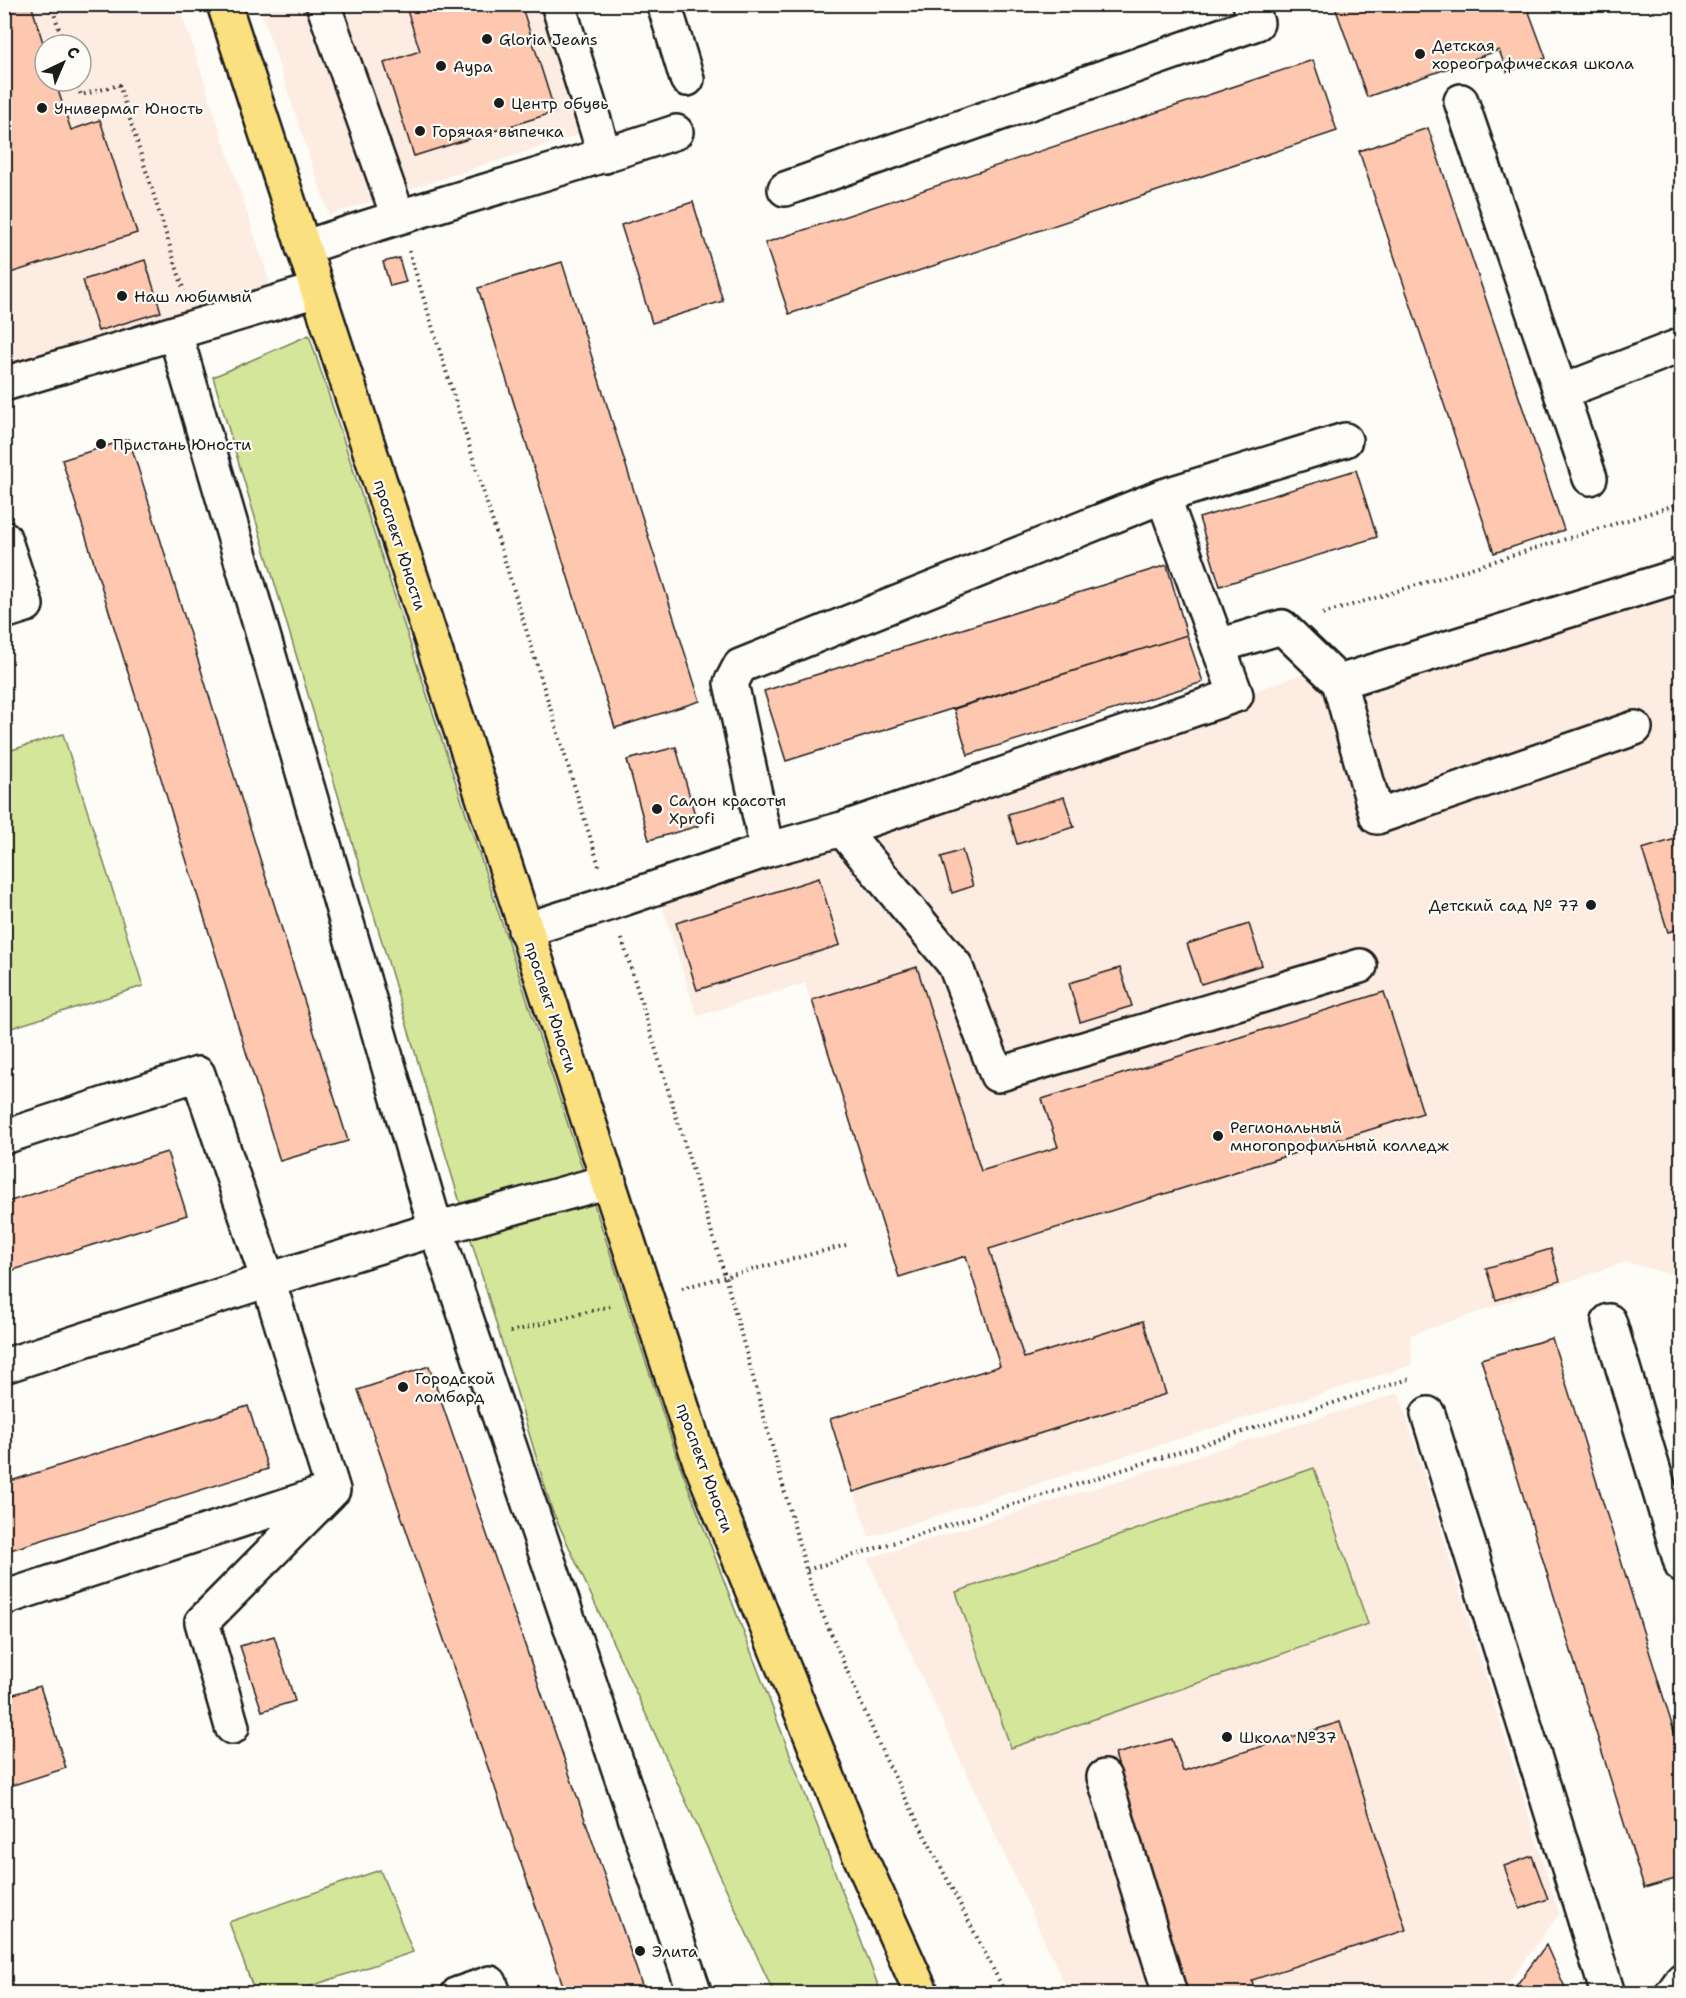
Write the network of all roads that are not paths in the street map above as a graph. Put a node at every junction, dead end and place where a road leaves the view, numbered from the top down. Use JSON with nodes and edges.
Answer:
{"nodes":[{"id":1,"x":224,"y":4,"type":"edge"},
{"id":2,"x":323,"y":4,"type":"edge"},
{"id":3,"x":558,"y":4,"type":"edge"},
{"id":4,"x":664,"y":4,"type":"edge"},
{"id":5,"x":1250,"y":4,"type":"edge"},
{"id":6,"x":687,"y":79,"type":"dead end"},
{"id":7,"x":1461,"y":101,"type":"dead end"},
{"id":8,"x":676,"y":132,"type":"dead end"},
{"id":9,"x":605,"y":156,"type":"junction"},
{"id":10,"x":785,"y":189,"type":"dead end"},
{"id":11,"x":398,"y":216,"type":"junction"},
{"id":12,"x":303,"y":248,"type":"junction"},
{"id":13,"x":317,"y":290,"type":"junction"},
{"id":14,"x":185,"y":330,"type":"junction"},
{"id":15,"x":1682,"y":345,"type":"edge"},
{"id":16,"x":4,"y":384,"type":"edge"},
{"id":17,"x":1561,"y":392,"type":"junction"},
{"id":18,"x":1345,"y":440,"type":"dead end"},
{"id":19,"x":1590,"y":478,"type":"dead end"},
{"id":20,"x":1163,"y":496,"type":"junction"},
{"id":21,"x":4,"y":538,"type":"edge"},
{"id":22,"x":1682,"y":576,"type":"edge"},
{"id":23,"x":4,"y":612,"type":"edge"},
{"id":24,"x":1218,"y":646,"type":"junction"},
{"id":25,"x":1339,"y":682,"type":"junction"},
{"id":26,"x":1635,"y":728,"type":"dead end"},
{"id":27,"x":842,"y":829,"type":"junction"},
{"id":28,"x":767,"y":850,"type":"junction"},
{"id":29,"x":525,"y":930,"type":"junction"},
{"id":30,"x":1360,"y":966,"type":"dead end"},
{"id":31,"x":4,"y":1137,"type":"edge"},
{"id":32,"x":609,"y":1181,"type":"junction"},
{"id":33,"x":436,"y":1229,"type":"junction"},
{"id":34,"x":268,"y":1280,"type":"junction"},
{"id":35,"x":1610,"y":1322,"type":"dead end"},
{"id":36,"x":4,"y":1366,"type":"edge"},
{"id":37,"x":1428,"y":1414,"type":"road end"},
{"id":38,"x":333,"y":1490,"type":"junction"},
{"id":39,"x":1682,"y":1566,"type":"edge"},
{"id":40,"x":4,"y":1598,"type":"edge"},
{"id":41,"x":232,"y":1727,"type":"dead end"},
{"id":42,"x":1104,"y":1777,"type":"dead end"},
{"id":43,"x":1682,"y":1980,"type":"edge"},
{"id":44,"x":458,"y":1994,"type":"edge"},
{"id":45,"x":494,"y":1994,"type":"edge"},
{"id":46,"x":695,"y":1994,"type":"edge"},
{"id":47,"x":922,"y":1994,"type":"edge"},
{"id":48,"x":1170,"y":1994,"type":"edge"},
{"id":49,"x":1608,"y":1994,"type":"edge"},
{"id":50,"x":1672,"y":1994,"type":"edge"}],
"edges":[{"from":1,"to":12,"type":"main road","name":"проспект Юности"},
{"from":2,"to":11,"type":"lane"},
{"from":3,"to":9,"type":"lane"},
{"from":4,"to":6,"type":"lane"},
{"from":5,"to":10,"type":"lane"},
{"from":7,"to":17,"type":"lane"},
{"from":8,"to":9,"type":"lane"},
{"from":9,"to":11,"type":"lane"},
{"from":11,"to":12,"type":"lane"},
{"from":12,"to":13,"type":"main road","name":"проспект Юности"},
{"from":13,"to":14,"type":"lane"},
{"from":13,"to":29,"type":"main road","name":"проспект Юности"},
{"from":14,"to":16,"type":"lane"},
{"from":14,"to":33,"type":"lane"},
{"from":15,"to":17,"type":"lane"},
{"from":17,"to":19,"type":"lane"},
{"from":18,"to":20,"type":"lane"},
{"from":20,"to":24,"type":"lane"},
{"from":20,"to":28,"type":"lane"},
{"from":21,"to":23,"type":"lane"},
{"from":22,"to":25,"type":"lane"},
{"from":24,"to":25,"type":"lane"},
{"from":24,"to":27,"type":"lane"},
{"from":25,"to":26,"type":"lane"},
{"from":27,"to":28,"type":"lane"},
{"from":27,"to":30,"type":"lane"},
{"from":28,"to":29,"type":"lane"},
{"from":29,"to":32,"type":"main road","name":"проспект Юности"},
{"from":31,"to":34,"type":"lane"},
{"from":32,"to":33,"type":"lane"},
{"from":32,"to":47,"type":"main road","name":"проспект Юности"},
{"from":33,"to":34,"type":"lane"},
{"from":33,"to":46,"type":"lane"},
{"from":34,"to":36,"type":"lane"},
{"from":34,"to":38,"type":"lane"},
{"from":35,"to":39,"type":"lane"},
{"from":37,"to":49,"type":"lane"},
{"from":38,"to":40,"type":"lane"},
{"from":38,"to":41,"type":"lane"},
{"from":42,"to":48,"type":"lane"},
{"from":43,"to":50,"type":"lane"},
{"from":44,"to":45,"type":"lane"}]}
